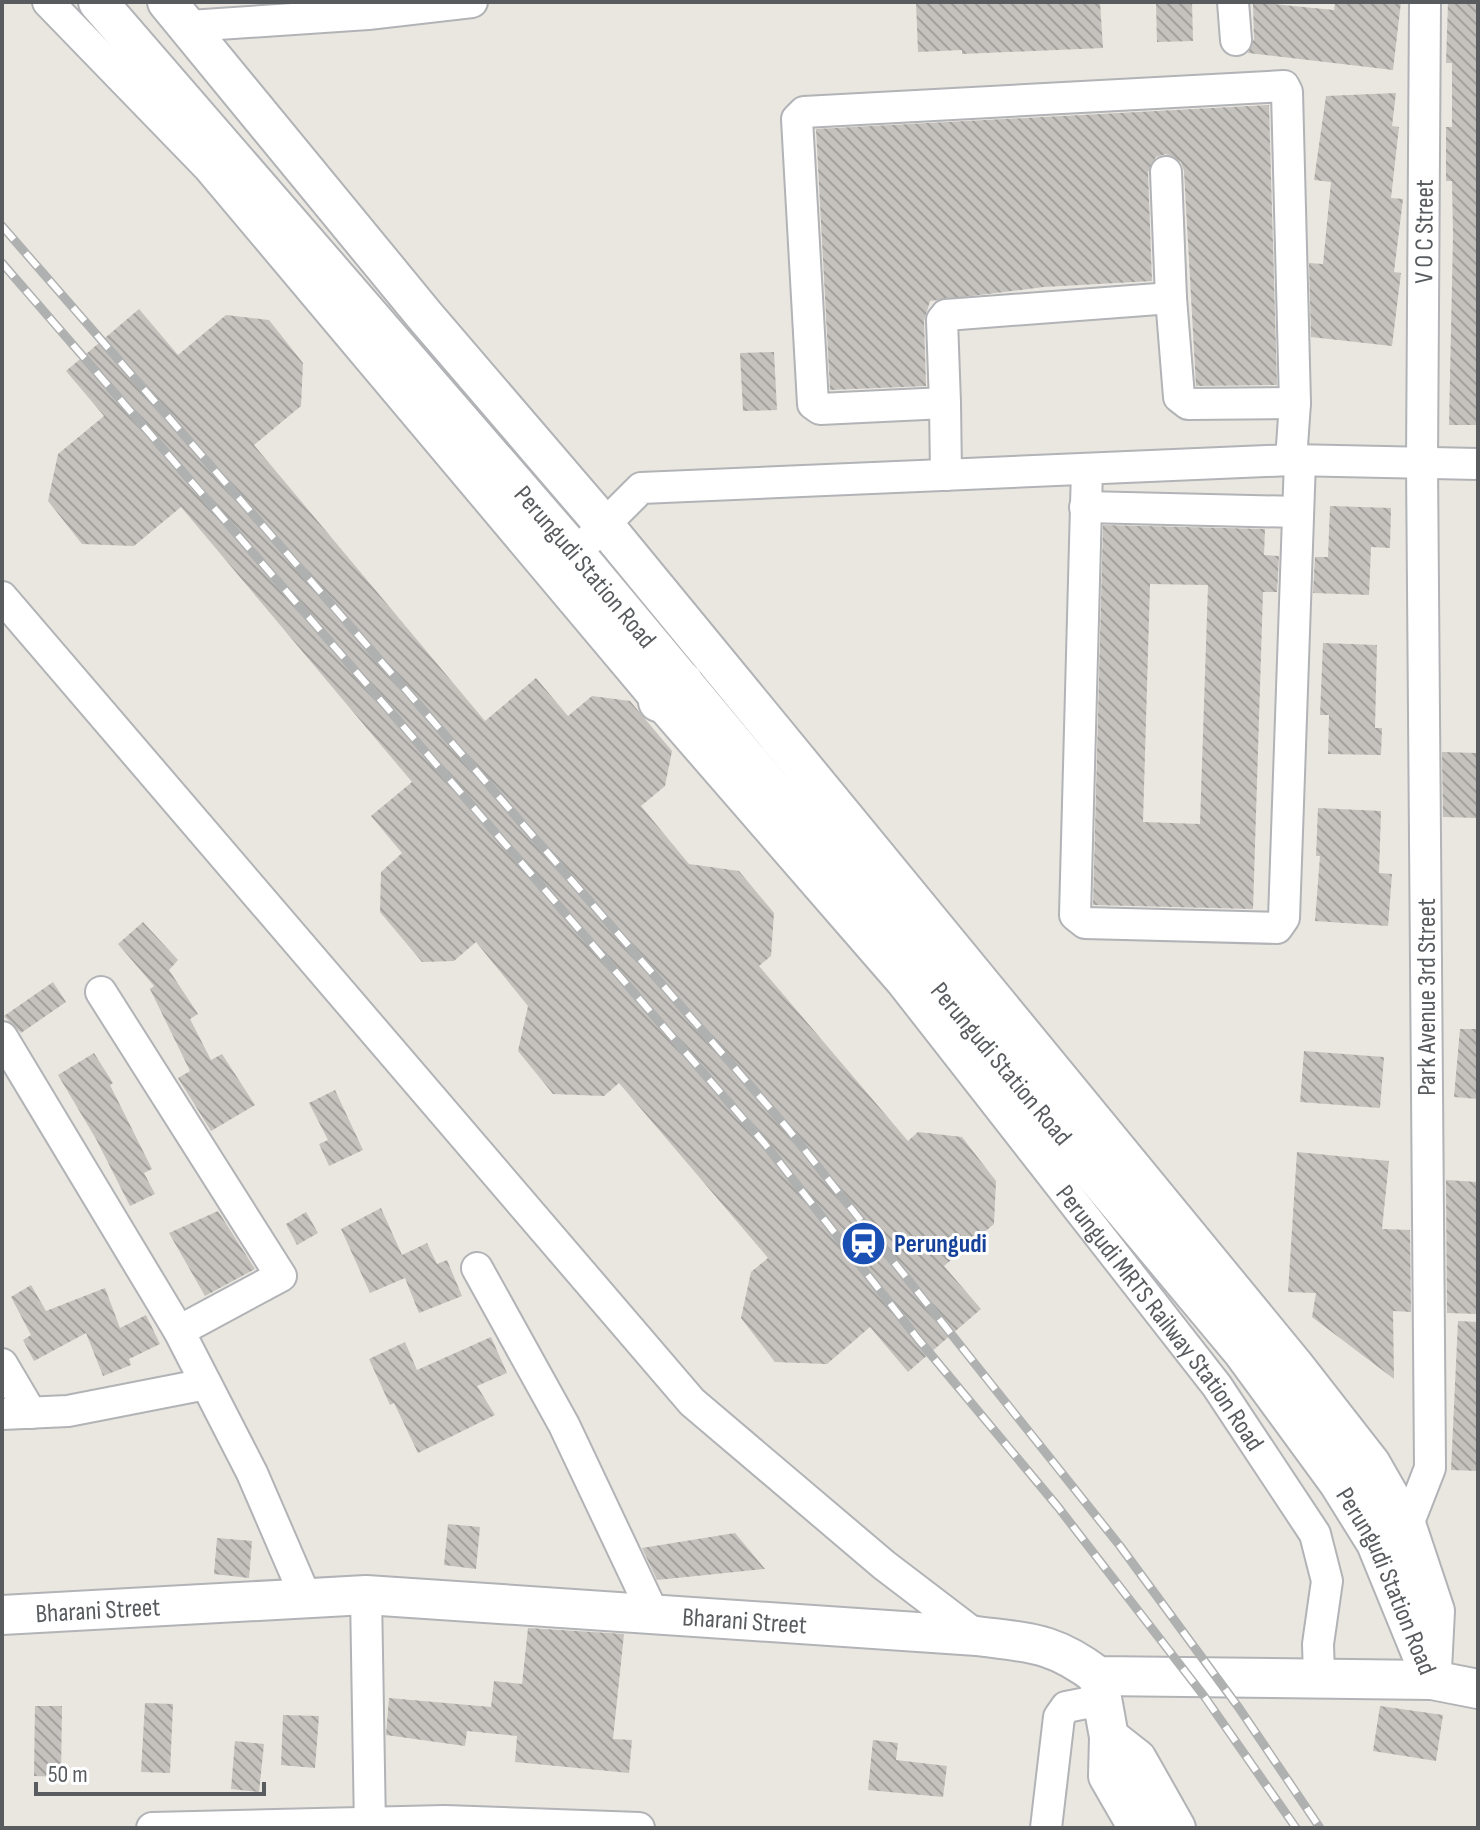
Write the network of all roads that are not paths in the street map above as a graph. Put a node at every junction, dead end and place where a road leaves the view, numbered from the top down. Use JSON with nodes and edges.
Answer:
{"nodes":[{"id":1,"x":48,"y":2,"type":"edge"},
{"id":2,"x":98,"y":2,"type":"edge"},
{"id":3,"x":472,"y":2,"type":"edge"},
{"id":4,"x":1233,"y":2,"type":"edge"},
{"id":5,"x":1425,"y":2,"type":"edge"},
{"id":6,"x":178,"y":14,"type":"edge"},
{"id":7,"x":1236,"y":40,"type":"dead end"},
{"id":8,"x":1166,"y":172,"type":"dead end"},
{"id":9,"x":1171,"y":298,"type":"junction"},
{"id":10,"x":945,"y":403,"type":"junction"},
{"id":11,"x":1295,"y":403,"type":"junction"},
{"id":12,"x":1296,"y":460,"type":"junction"},
{"id":13,"x":1422,"y":462,"type":"junction"},
{"id":14,"x":1478,"y":464,"type":"edge"},
{"id":15,"x":1087,"y":469,"type":"junction"},
{"id":16,"x":946,"y":475,"type":"junction"},
{"id":17,"x":1085,"y":507,"type":"junction"},
{"id":18,"x":1298,"y":512,"type":"junction"},
{"id":19,"x":605,"y":526,"type":"junction"},
{"id":20,"x":575,"y":553,"type":"junction"},
{"id":21,"x":2,"y":597,"type":"edge"},
{"id":22,"x":671,"y":692,"type":"junction"},
{"id":23,"x":101,"y":992,"type":"dead end"},
{"id":24,"x":2,"y":1037,"type":"edge"},
{"id":25,"x":477,"y":1268,"type":"dead end"},
{"id":26,"x":179,"y":1331,"type":"junction"},
{"id":27,"x":2,"y":1364,"type":"edge"},
{"id":28,"x":206,"y":1384,"type":"junction"},
{"id":29,"x":16,"y":1413,"type":"edge"},
{"id":30,"x":1407,"y":1527,"type":"junction"},
{"id":31,"x":366,"y":1595,"type":"junction"},
{"id":32,"x":306,"y":1598,"type":"junction"},
{"id":33,"x":653,"y":1613,"type":"junction"},
{"id":34,"x":2,"y":1615,"type":"edge"},
{"id":35,"x":977,"y":1636,"type":"junction"},
{"id":36,"x":1319,"y":1676,"type":"junction"},
{"id":37,"x":1432,"y":1680,"type":"junction"},
{"id":38,"x":1100,"y":1688,"type":"junction"},
{"id":39,"x":1478,"y":1689,"type":"edge"},
{"id":40,"x":1109,"y":1737,"type":"junction"},
{"id":41,"x":370,"y":1826,"type":"edge"},
{"id":42,"x":152,"y":1828,"type":"edge"},
{"id":43,"x":639,"y":1828,"type":"edge"},
{"id":44,"x":1046,"y":1828,"type":"edge"},
{"id":45,"x":1138,"y":1828,"type":"edge"},
{"id":46,"x":1176,"y":1828,"type":"edge"}],
"edges":[{"from":1,"to":22,"type":"street","name":"Perungudi MRTS Railway Station Road"},
{"from":2,"to":20,"type":"street","name":"Perungudi Station Road"},
{"from":3,"to":6,"type":"street"},
{"from":4,"to":7,"type":"street"},
{"from":5,"to":13,"type":"street","name":"V O C Street"},
{"from":6,"to":19,"type":"street","name":"Perungudi Station Road"},
{"from":8,"to":9,"type":"street"},
{"from":9,"to":10,"type":"street"},
{"from":9,"to":11,"type":"street"},
{"from":10,"to":11,"type":"street"},
{"from":10,"to":16,"type":"street"},
{"from":11,"to":12,"type":"street"},
{"from":12,"to":13,"type":"street"},
{"from":12,"to":15,"type":"street"},
{"from":12,"to":18,"type":"street"},
{"from":13,"to":14,"type":"street"},
{"from":13,"to":30,"type":"street","name":"Park Avenue 3rd Street"},
{"from":15,"to":16,"type":"street"},
{"from":15,"to":17,"type":"street"},
{"from":16,"to":19,"type":"street"},
{"from":17,"to":18,"type":"street"},
{"from":17,"to":18,"type":"street"},
{"from":19,"to":20,"type":"street"},
{"from":19,"to":30,"type":"street","name":"Perungudi Station Road"},
{"from":20,"to":22,"type":"street","name":"Perungudi Station Road"},
{"from":21,"to":35,"type":"street"},
{"from":22,"to":36,"type":"street","name":"Perungudi MRTS Railway Station Road"},
{"from":22,"to":37,"type":"street","name":"Perungudi Station Road"},
{"from":23,"to":26,"type":"street"},
{"from":24,"to":26,"type":"street"},
{"from":25,"to":33,"type":"street"},
{"from":26,"to":28,"type":"street"},
{"from":27,"to":29,"type":"street"},
{"from":28,"to":29,"type":"street"},
{"from":28,"to":32,"type":"street"},
{"from":30,"to":37,"type":"street","name":"Perungudi Station Road"},
{"from":31,"to":32,"type":"street","name":"Bharani Street"},
{"from":31,"to":33,"type":"street","name":"Bharani Street"},
{"from":31,"to":41,"type":"street"},
{"from":32,"to":34,"type":"street","name":"Bharani Street"},
{"from":33,"to":35,"type":"street","name":"Bharani Street"},
{"from":35,"to":38,"type":"street","name":"Bharani Street"},
{"from":36,"to":37,"type":"street"},
{"from":36,"to":38,"type":"street"},
{"from":37,"to":39,"type":"street"},
{"from":38,"to":40,"type":"street"},
{"from":38,"to":44,"type":"street"},
{"from":40,"to":45,"type":"street"},
{"from":40,"to":46,"type":"street"},
{"from":41,"to":42,"type":"street"},
{"from":41,"to":43,"type":"street"}]}
